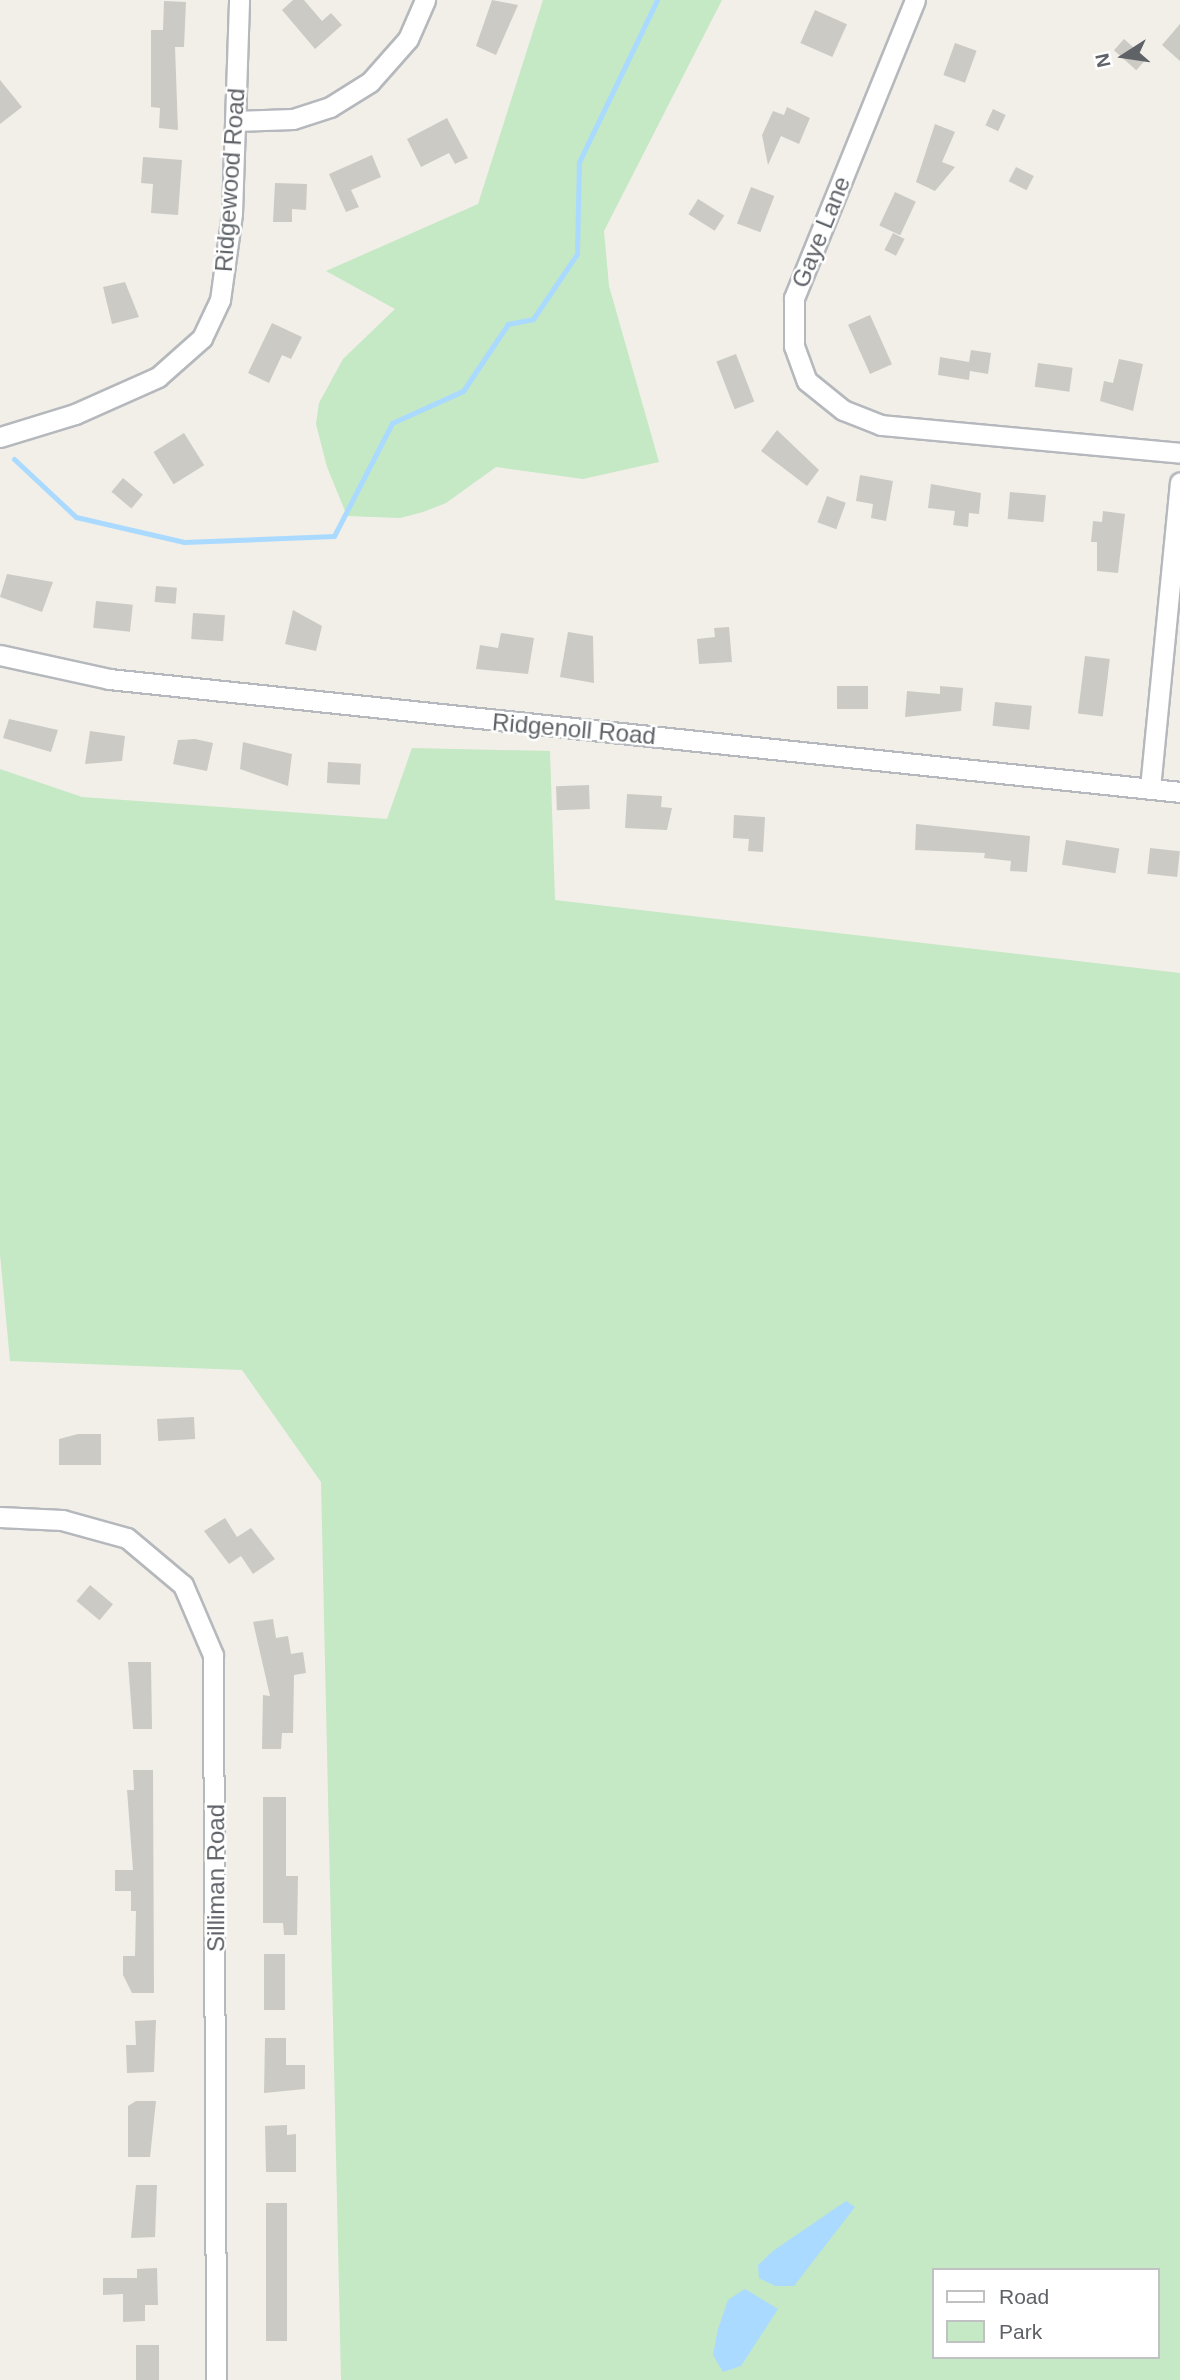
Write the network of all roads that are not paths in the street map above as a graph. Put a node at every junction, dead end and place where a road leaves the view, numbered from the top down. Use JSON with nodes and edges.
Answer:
{"nodes":[{"id":1,"x":239,"y":0,"type":"edge"},
{"id":2,"x":425,"y":0,"type":"edge"},
{"id":3,"x":915,"y":0,"type":"edge"},
{"id":4,"x":235,"y":121,"type":"junction"},
{"id":5,"x":0,"y":437,"type":"edge"},
{"id":6,"x":1180,"y":453,"type":"edge"},
{"id":7,"x":1180,"y":482,"type":"edge"},
{"id":8,"x":0,"y":655,"type":"edge"},
{"id":9,"x":1150,"y":788,"type":"junction"},
{"id":10,"x":1180,"y":792,"type":"edge"},
{"id":11,"x":0,"y":1517,"type":"edge"},
{"id":12,"x":216,"y":2380,"type":"edge"}],
"edges":[{"from":1,"to":4,"type":"street","name":"Ridgewood Road"},
{"from":2,"to":4,"type":"street"},
{"from":3,"to":6,"type":"street","name":"Gaye Lane"},
{"from":4,"to":5,"type":"street","name":"Ridgewood Road"},
{"from":7,"to":9,"type":"street"},
{"from":8,"to":9,"type":"street","name":"Ridgenoll Road"},
{"from":9,"to":10,"type":"street","name":"Ridgenoll Road"},
{"from":11,"to":12,"type":"street","name":"Silliman Road"}]}
